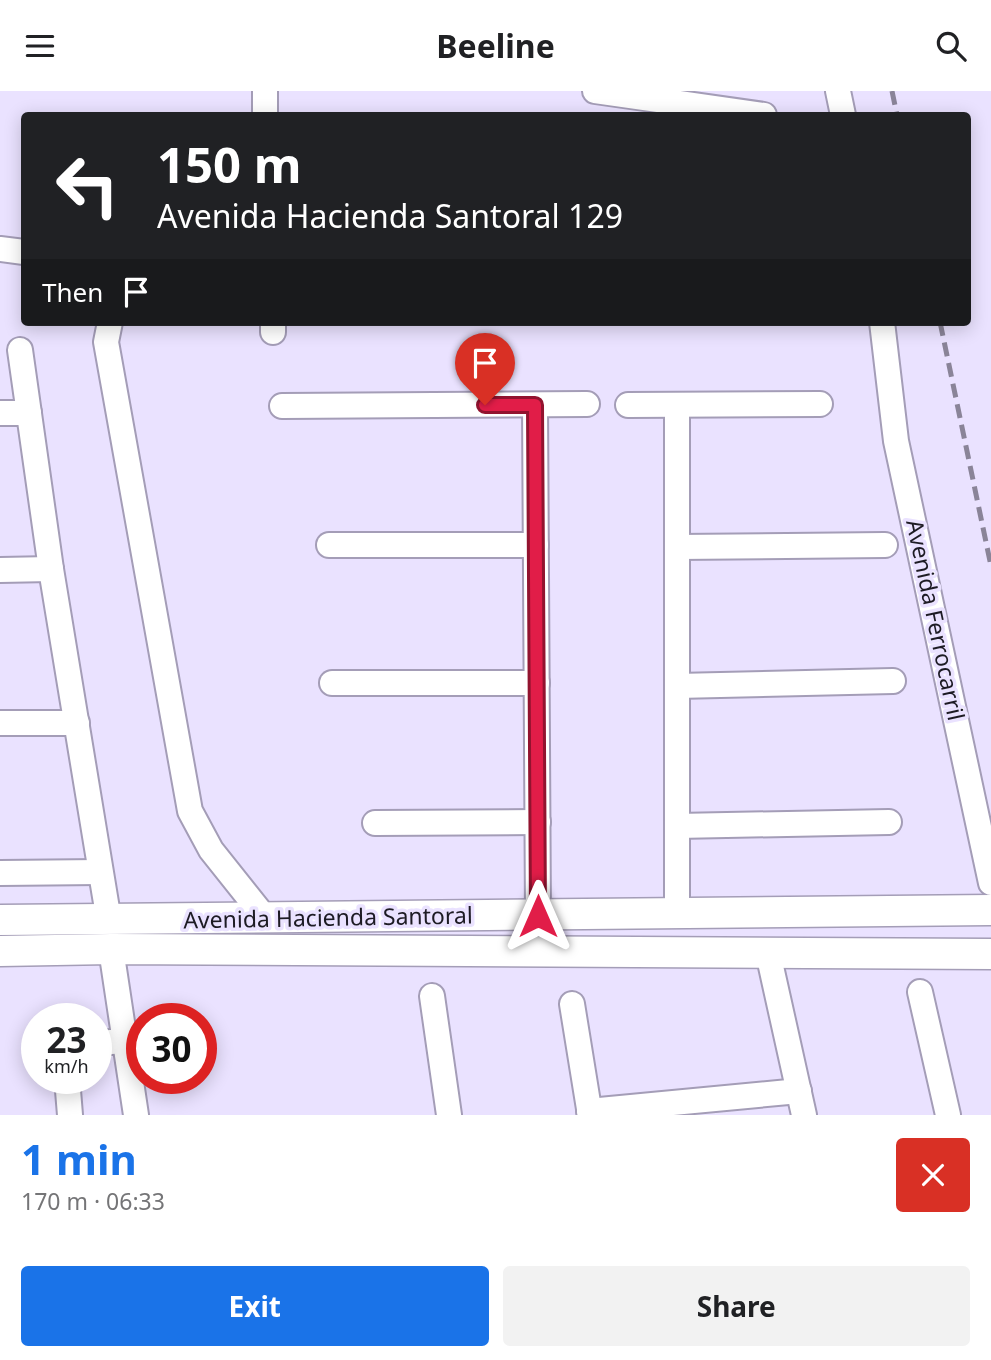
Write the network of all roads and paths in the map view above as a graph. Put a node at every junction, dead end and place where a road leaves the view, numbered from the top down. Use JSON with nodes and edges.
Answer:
{"nodes":[{"id":1,"x":265,"y":91,"type":"edge"},
{"id":2,"x":595,"y":91,"type":"edge"},
{"id":3,"x":838,"y":91,"type":"edge"},
{"id":4,"x":633,"y":94,"type":"edge"},
{"id":5,"x":265,"y":112,"type":"edge"},
{"id":6,"x":745,"y":112,"type":"edge"},
{"id":7,"x":842,"y":112,"type":"edge"},
{"id":8,"x":0,"y":249,"type":"edge"},
{"id":9,"x":21,"y":252,"type":"edge"},
{"id":10,"x":109,"y":326,"type":"edge"},
{"id":11,"x":883,"y":326,"type":"edge"},
{"id":12,"x":20,"y":350,"type":"dead end"},
{"id":13,"x":587,"y":404,"type":"dead end"},
{"id":14,"x":820,"y":404,"type":"dead end"},
{"id":15,"x":535,"y":405,"type":"junction"},
{"id":16,"x":628,"y":405,"type":"dead end"},
{"id":17,"x":677,"y":405,"type":"junction"},
{"id":18,"x":282,"y":406,"type":"dead end"},
{"id":19,"x":29,"y":412,"type":"junction"},
{"id":20,"x":0,"y":413,"type":"edge"},
{"id":21,"x":330,"y":545,"type":"dead end"},
{"id":22,"x":536,"y":545,"type":"junction"},
{"id":23,"x":885,"y":545,"type":"dead end"},
{"id":24,"x":677,"y":547,"type":"junction"},
{"id":25,"x":51,"y":569,"type":"junction"},
{"id":26,"x":0,"y":570,"type":"edge"},
{"id":27,"x":893,"y":681,"type":"dead end"},
{"id":28,"x":332,"y":683,"type":"dead end"},
{"id":29,"x":537,"y":683,"type":"junction"},
{"id":30,"x":677,"y":686,"type":"junction"},
{"id":31,"x":0,"y":723,"type":"edge"},
{"id":32,"x":77,"y":723,"type":"junction"},
{"id":33,"x":538,"y":822,"type":"junction"},
{"id":34,"x":375,"y":823,"type":"dead end"},
{"id":35,"x":889,"y":823,"type":"dead end"},
{"id":36,"x":677,"y":826,"type":"junction"},
{"id":37,"x":100,"y":871,"type":"junction"},
{"id":38,"x":0,"y":873,"type":"edge"},
{"id":39,"x":991,"y":883,"type":"edge"},
{"id":40,"x":991,"y":910,"type":"edge"},
{"id":41,"x":883,"y":912,"type":"junction"},
{"id":42,"x":677,"y":914,"type":"junction"},
{"id":43,"x":606,"y":915,"type":"junction"},
{"id":44,"x":538,"y":916,"type":"junction"},
{"id":45,"x":323,"y":918,"type":"junction"},
{"id":46,"x":0,"y":919,"type":"edge"},
{"id":47,"x":266,"y":919,"type":"junction"},
{"id":48,"x":110,"y":935,"type":"junction"},
{"id":49,"x":0,"y":951,"type":"edge"},
{"id":50,"x":324,"y":951,"type":"junction"},
{"id":51,"x":606,"y":952,"type":"junction"},
{"id":52,"x":768,"y":953,"type":"junction"},
{"id":53,"x":886,"y":953,"type":"junction"},
{"id":54,"x":991,"y":954,"type":"edge"},
{"id":55,"x":920,"y":992,"type":"dead end"},
{"id":56,"x":432,"y":996,"type":"dead end"},
{"id":57,"x":572,"y":1004,"type":"dead end"},
{"id":58,"x":126,"y":1041,"type":"joint"},
{"id":59,"x":112,"y":1042,"type":"edge"},
{"id":60,"x":68,"y":1094,"type":"edge"},
{"id":61,"x":133,"y":1094,"type":"edge"},
{"id":62,"x":801,"y":1103,"type":"edge"},
{"id":63,"x":589,"y":1113,"type":"edge"},
{"id":64,"x":70,"y":1115,"type":"edge"},
{"id":65,"x":136,"y":1115,"type":"edge"},
{"id":66,"x":449,"y":1115,"type":"edge"},
{"id":67,"x":948,"y":1115,"type":"edge"}],
"edges":[{"from":1,"to":5,"type":"street"},
{"from":2,"to":4,"type":"street"},
{"from":3,"to":7,"type":"street"},
{"from":4,"to":6,"type":"street"},
{"from":8,"to":9,"type":"street"},
{"from":10,"to":47,"type":"street"},
{"from":11,"to":39,"type":"street","name":"Avenida Ferrocarril"},
{"from":12,"to":19,"type":"street"},
{"from":13,"to":15,"type":"street"},
{"from":14,"to":17,"type":"street"},
{"from":15,"to":18,"type":"street"},
{"from":15,"to":22,"type":"street"},
{"from":16,"to":17,"type":"street"},
{"from":17,"to":24,"type":"street"},
{"from":19,"to":20,"type":"street"},
{"from":19,"to":25,"type":"street"},
{"from":21,"to":22,"type":"street"},
{"from":22,"to":29,"type":"street"},
{"from":23,"to":24,"type":"street"},
{"from":24,"to":30,"type":"street"},
{"from":25,"to":26,"type":"street"},
{"from":25,"to":32,"type":"street"},
{"from":27,"to":30,"type":"street"},
{"from":28,"to":29,"type":"street"},
{"from":29,"to":33,"type":"street"},
{"from":30,"to":36,"type":"street"},
{"from":31,"to":32,"type":"street"},
{"from":32,"to":37,"type":"street"},
{"from":33,"to":34,"type":"street"},
{"from":33,"to":44,"type":"street"},
{"from":35,"to":36,"type":"street"},
{"from":36,"to":42,"type":"street"},
{"from":37,"to":38,"type":"street"},
{"from":37,"to":48,"type":"street"},
{"from":40,"to":41,"type":"street","name":"Avenida Hacienda Santoral"},
{"from":41,"to":42,"type":"street","name":"Avenida Hacienda Santoral"},
{"from":41,"to":53,"type":"street"},
{"from":42,"to":43,"type":"street","name":"Avenida Hacienda Santoral"},
{"from":43,"to":44,"type":"street","name":"Avenida Hacienda Santoral"},
{"from":43,"to":51,"type":"street"},
{"from":44,"to":45,"type":"street","name":"Avenida Hacienda Santoral"},
{"from":45,"to":47,"type":"street","name":"Avenida Hacienda Santoral"},
{"from":45,"to":50,"type":"street"},
{"from":46,"to":48,"type":"street","name":"Avenida Hacienda Santoral"},
{"from":47,"to":48,"type":"street","name":"Avenida Hacienda Santoral"},
{"from":48,"to":49,"type":"street","name":"Avenida Hacienda Santoral"},
{"from":48,"to":50,"type":"street","name":"Avenida Hacienda Santoral"},
{"from":48,"to":58,"type":"street"},
{"from":50,"to":51,"type":"street","name":"Avenida Hacienda Santoral"},
{"from":51,"to":52,"type":"street","name":"Avenida Hacienda Santoral"},
{"from":52,"to":53,"type":"street","name":"Avenida Hacienda Santoral"},
{"from":52,"to":62,"type":"street"},
{"from":53,"to":54,"type":"street","name":"Avenida Hacienda Santoral"},
{"from":55,"to":67,"type":"street"},
{"from":56,"to":66,"type":"street"},
{"from":57,"to":63,"type":"street"},
{"from":58,"to":59,"type":"street"},
{"from":60,"to":64,"type":"street"},
{"from":61,"to":65,"type":"street"},
{"from":62,"to":63,"type":"street"}]}
